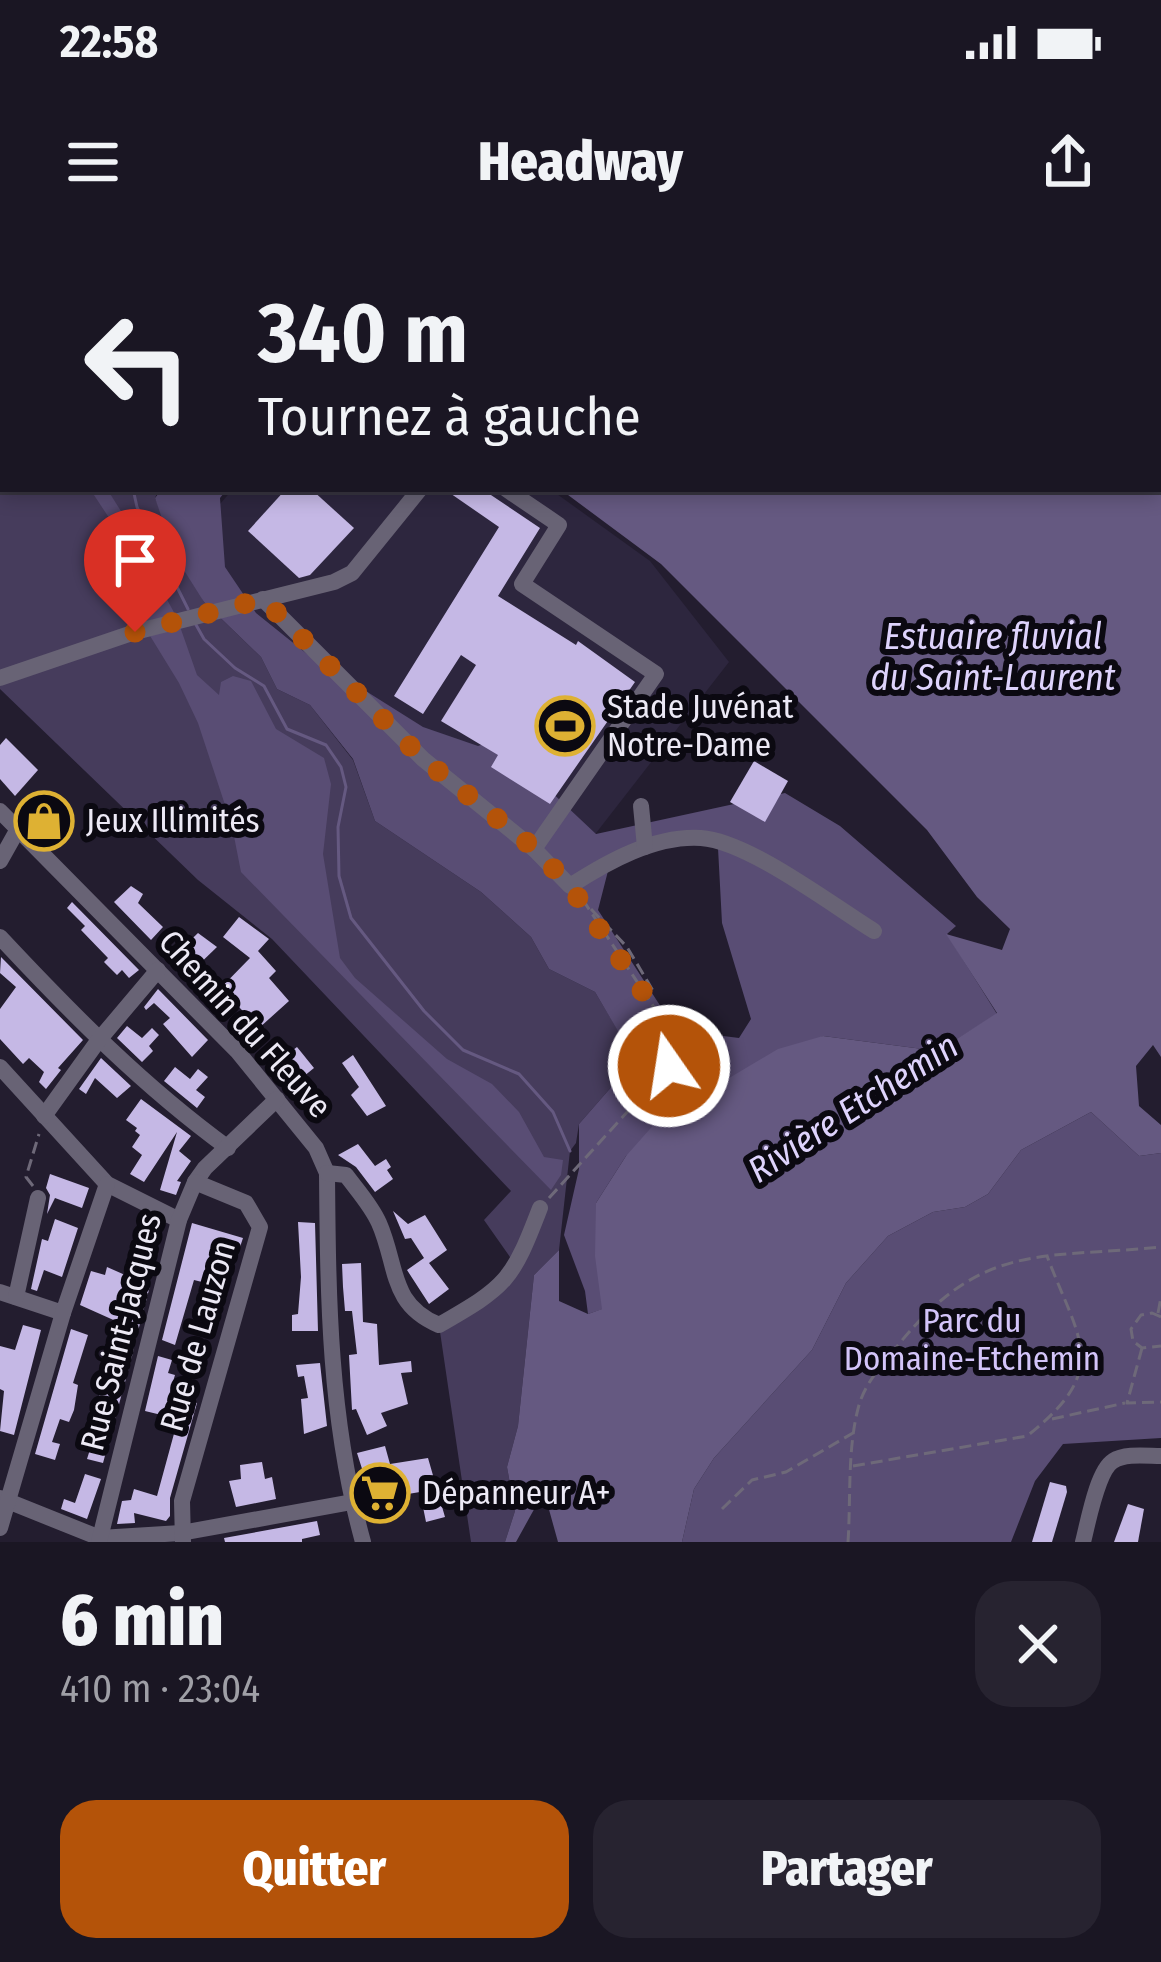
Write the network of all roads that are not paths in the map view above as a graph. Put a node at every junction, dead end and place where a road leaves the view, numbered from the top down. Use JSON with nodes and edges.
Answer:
{"nodes":[{"id":1,"x":418,"y":492,"type":"edge"},
{"id":2,"x":510,"y":492,"type":"edge"},
{"id":3,"x":263,"y":599,"type":"junction"},
{"id":4,"x":0,"y":678,"type":"edge"},
{"id":5,"x":641,"y":806,"type":"dead end"},
{"id":6,"x":0,"y":811,"type":"edge"},
{"id":7,"x":18,"y":829,"type":"junction"},
{"id":8,"x":645,"y":847,"type":"junction"},
{"id":9,"x":535,"y":849,"type":"junction"},
{"id":10,"x":0,"y":861,"type":"edge"},
{"id":11,"x":874,"y":931,"type":"dead end"},
{"id":12,"x":0,"y":937,"type":"edge"},
{"id":13,"x":158,"y":970,"type":"junction"},
{"id":14,"x":98,"y":1041,"type":"junction"},
{"id":15,"x":0,"y":1067,"type":"edge"},
{"id":16,"x":277,"y":1099,"type":"junction"},
{"id":17,"x":44,"y":1116,"type":"junction"},
{"id":18,"x":228,"y":1148,"type":"junction"},
{"id":19,"x":327,"y":1173,"type":"junction"},
{"id":20,"x":195,"y":1182,"type":"junction"},
{"id":21,"x":107,"y":1184,"type":"junction"},
{"id":22,"x":39,"y":1196,"type":"road end"},
{"id":23,"x":545,"y":1202,"type":"road end"},
{"id":24,"x":179,"y":1220,"type":"junction"},
{"id":25,"x":8,"y":1295,"type":"edge"},
{"id":26,"x":63,"y":1313,"type":"junction"},
{"id":27,"x":1161,"y":1456,"type":"edge"},
{"id":28,"x":4,"y":1500,"type":"edge"},
{"id":29,"x":352,"y":1502,"type":"junction"},
{"id":30,"x":0,"y":1528,"type":"edge"},
{"id":31,"x":182,"y":1537,"type":"edge"},
{"id":32,"x":99,"y":1540,"type":"edge"},
{"id":33,"x":363,"y":1542,"type":"edge"},
{"id":34,"x":1083,"y":1542,"type":"edge"}],
"edges":[{"from":1,"to":3,"type":"street"},
{"from":2,"to":9,"type":"street"},
{"from":3,"to":4,"type":"street"},
{"from":3,"to":9,"type":"street"},
{"from":5,"to":8,"type":"street"},
{"from":6,"to":7,"type":"street","name":"Chemin du Fleuve"},
{"from":7,"to":10,"type":"street"},
{"from":7,"to":13,"type":"street","name":"Chemin du Fleuve"},
{"from":8,"to":9,"type":"street"},
{"from":8,"to":11,"type":"street"},
{"from":12,"to":14,"type":"street"},
{"from":13,"to":14,"type":"street"},
{"from":13,"to":16,"type":"street","name":"Chemin du Fleuve"},
{"from":14,"to":17,"type":"street"},
{"from":14,"to":18,"type":"street"},
{"from":15,"to":17,"type":"street"},
{"from":16,"to":18,"type":"street","name":"Rue Saint-Jacques"},
{"from":16,"to":19,"type":"street","name":"Chemin du Fleuve"},
{"from":17,"to":21,"type":"street"},
{"from":18,"to":20,"type":"street","name":"Rue Saint-Jacques"},
{"from":19,"to":23,"type":"street"},
{"from":19,"to":29,"type":"street"},
{"from":20,"to":24,"type":"street","name":"Rue Saint-Jacques"},
{"from":20,"to":31,"type":"street","name":"Rue de Lauzon"},
{"from":21,"to":24,"type":"street"},
{"from":21,"to":26,"type":"street"},
{"from":22,"to":25,"type":"street"},
{"from":24,"to":32,"type":"street","name":"Rue Saint-Jacques"},
{"from":25,"to":26,"type":"street"},
{"from":26,"to":28,"type":"street"},
{"from":27,"to":34,"type":"street"},
{"from":28,"to":30,"type":"street"},
{"from":28,"to":32,"type":"street"},
{"from":29,"to":31,"type":"street"},
{"from":29,"to":33,"type":"street"},
{"from":31,"to":32,"type":"street"}]}
